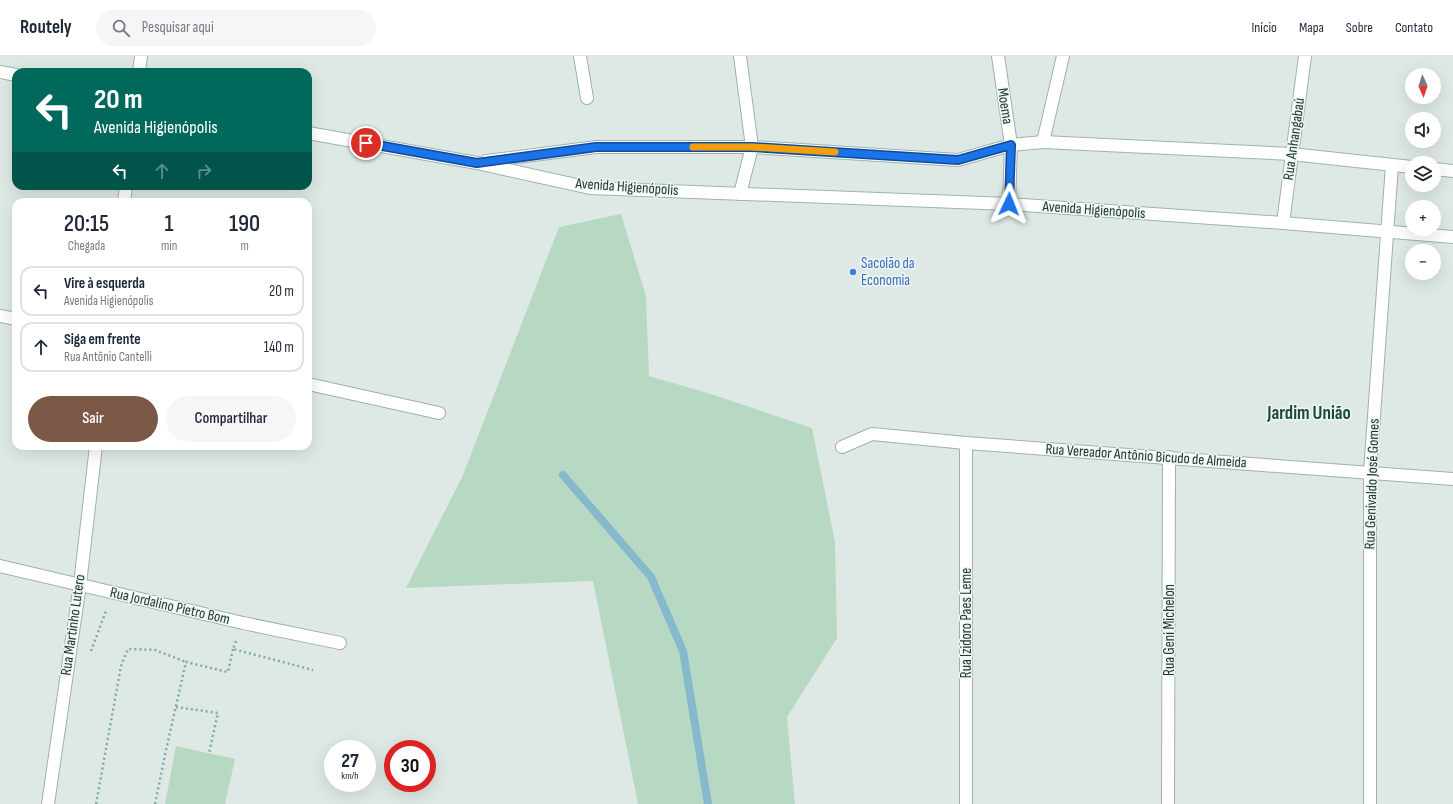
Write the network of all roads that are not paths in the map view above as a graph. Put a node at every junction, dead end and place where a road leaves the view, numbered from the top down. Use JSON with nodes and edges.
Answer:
{"nodes":[{"id":1,"x":141,"y":56,"type":"edge"},
{"id":2,"x":580,"y":56,"type":"edge"},
{"id":3,"x":740,"y":56,"type":"edge"},
{"id":4,"x":998,"y":56,"type":"edge"},
{"id":5,"x":1063,"y":56,"type":"edge"},
{"id":6,"x":1305,"y":56,"type":"edge"},
{"id":7,"x":140,"y":68,"type":"edge"},
{"id":8,"x":0,"y":72,"type":"edge"},
{"id":9,"x":12,"y":74,"type":"edge"},
{"id":10,"x":587,"y":98,"type":"dead end"},
{"id":11,"x":312,"y":134,"type":"edge"},
{"id":12,"x":1043,"y":142,"type":"junction"},
{"id":13,"x":1011,"y":145,"type":"junction"},
{"id":14,"x":752,"y":147,"type":"junction"},
{"id":15,"x":1291,"y":154,"type":"junction"},
{"id":16,"x":477,"y":163,"type":"junction"},
{"id":17,"x":1392,"y":165,"type":"junction"},
{"id":18,"x":1405,"y":166,"type":"edge"},
{"id":19,"x":1441,"y":170,"type":"edge"},
{"id":20,"x":1453,"y":171,"type":"edge"},
{"id":21,"x":740,"y":194,"type":"junction"},
{"id":22,"x":1009,"y":204,"type":"junction"},
{"id":23,"x":1283,"y":222,"type":"junction"},
{"id":24,"x":1388,"y":232,"type":"junction"},
{"id":25,"x":1453,"y":237,"type":"edge"},
{"id":26,"x":0,"y":316,"type":"edge"},
{"id":27,"x":12,"y":318,"type":"edge"},
{"id":28,"x":312,"y":385,"type":"edge"},
{"id":29,"x":440,"y":413,"type":"dead end"},
{"id":30,"x":966,"y":443,"type":"junction"},
{"id":31,"x":842,"y":447,"type":"dead end"},
{"id":32,"x":96,"y":450,"type":"edge"},
{"id":33,"x":1169,"y":457,"type":"junction"},
{"id":34,"x":1370,"y":472,"type":"junction"},
{"id":35,"x":1453,"y":479,"type":"edge"},
{"id":36,"x":0,"y":566,"type":"edge"},
{"id":37,"x":80,"y":584,"type":"junction"},
{"id":38,"x":340,"y":643,"type":"dead end"},
{"id":39,"x":48,"y":804,"type":"edge"},
{"id":40,"x":966,"y":804,"type":"edge"},
{"id":41,"x":1168,"y":804,"type":"edge"},
{"id":42,"x":1370,"y":804,"type":"edge"}],
"edges":[{"from":1,"to":7,"type":"street"},
{"from":2,"to":10,"type":"street"},
{"from":3,"to":14,"type":"street"},
{"from":4,"to":13,"type":"street","name":"Moema"},
{"from":5,"to":12,"type":"street"},
{"from":6,"to":15,"type":"street","name":"Rua Anhangabaú"},
{"from":8,"to":9,"type":"street"},
{"from":11,"to":16,"type":"street","name":"Avenida Higienópolis"},
{"from":12,"to":13,"type":"street"},
{"from":12,"to":15,"type":"street"},
{"from":13,"to":14,"type":"street"},
{"from":13,"to":22,"type":"street","name":"Moema"},
{"from":14,"to":16,"type":"street"},
{"from":14,"to":21,"type":"street"},
{"from":15,"to":17,"type":"street"},
{"from":15,"to":23,"type":"street","name":"Rua Anhangabaú"},
{"from":16,"to":21,"type":"street","name":"Avenida Higienópolis"},
{"from":17,"to":18,"type":"street"},
{"from":17,"to":24,"type":"street","name":"Rua Genivaldo José Gomes"},
{"from":19,"to":20,"type":"street"},
{"from":21,"to":22,"type":"street","name":"Avenida Higienópolis"},
{"from":22,"to":23,"type":"street","name":"Avenida Higienópolis"},
{"from":23,"to":24,"type":"street","name":"Avenida Higienópolis"},
{"from":24,"to":25,"type":"street","name":"Avenida Higienópolis"},
{"from":24,"to":34,"type":"street","name":"Rua Genivaldo José Gomes"},
{"from":26,"to":27,"type":"street"},
{"from":28,"to":29,"type":"street"},
{"from":30,"to":31,"type":"street","name":"Rua Vereador Antônio Bicudo de Almeida"},
{"from":30,"to":33,"type":"street","name":"Rua Vereador Antônio Bicudo de Almeida"},
{"from":30,"to":40,"type":"street","name":"Rua Izidoro Paes Leme"},
{"from":32,"to":37,"type":"street","name":"Rua Martinho Lutero"},
{"from":33,"to":34,"type":"street","name":"Rua Vereador Antônio Bicudo de Almeida"},
{"from":33,"to":41,"type":"street","name":"Rua Geni Michelon"},
{"from":34,"to":35,"type":"street","name":"Rua Vereador Antônio Bicudo de Almeida"},
{"from":34,"to":42,"type":"street","name":"Rua Genivaldo José Gomes"},
{"from":36,"to":37,"type":"street","name":"Rua Jordalino Pietro Bom"},
{"from":37,"to":38,"type":"street","name":"Rua Jordalino Pietro Bom"},
{"from":37,"to":39,"type":"street","name":"Rua Martinho Lutero"}]}
